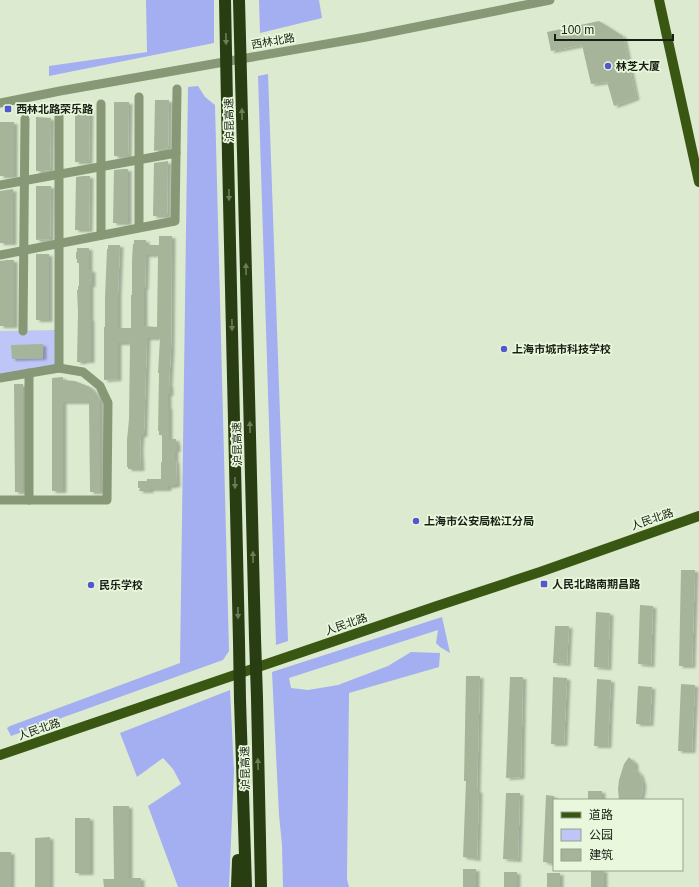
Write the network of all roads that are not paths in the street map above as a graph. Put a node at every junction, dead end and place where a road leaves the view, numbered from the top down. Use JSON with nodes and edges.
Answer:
{"nodes":[{"id":1,"x":225,"y":0,"type":"edge"},
{"id":2,"x":239,"y":0,"type":"edge"},
{"id":3,"x":550,"y":0,"type":"edge"},
{"id":4,"x":659,"y":0,"type":"edge"},
{"id":5,"x":177,"y":89,"type":"dead end"},
{"id":6,"x":139,"y":97,"type":"dead end"},
{"id":7,"x":0,"y":103,"type":"edge"},
{"id":8,"x":101,"y":104,"type":"dead end"},
{"id":9,"x":59,"y":112,"type":"dead end"},
{"id":10,"x":25,"y":119,"type":"dead end"},
{"id":11,"x":176,"y":153,"type":"junction"},
{"id":12,"x":139,"y":160,"type":"junction"},
{"id":13,"x":101,"y":167,"type":"junction"},
{"id":14,"x":59,"y":174,"type":"junction"},
{"id":15,"x":24,"y":180,"type":"junction"},
{"id":16,"x":699,"y":182,"type":"edge"},
{"id":17,"x":0,"y":185,"type":"edge"},
{"id":18,"x":139,"y":228,"type":"junction"},
{"id":19,"x":101,"y":235,"type":"junction"},
{"id":20,"x":59,"y":243,"type":"junction"},
{"id":21,"x":24,"y":250,"type":"junction"},
{"id":22,"x":0,"y":255,"type":"edge"},
{"id":23,"x":24,"y":331,"type":"dead end"},
{"id":24,"x":59,"y":368,"type":"junction"},
{"id":25,"x":29,"y":373,"type":"junction"},
{"id":26,"x":0,"y":378,"type":"edge"},
{"id":27,"x":0,"y":500,"type":"edge"},
{"id":28,"x":29,"y":500,"type":"junction"},
{"id":29,"x":699,"y":516,"type":"edge"},
{"id":30,"x":0,"y":755,"type":"edge"},
{"id":31,"x":242,"y":781,"type":"junction"},
{"id":32,"x":259,"y":781,"type":"junction"},
{"id":33,"x":236,"y":887,"type":"edge"},
{"id":34,"x":246,"y":887,"type":"edge"},
{"id":35,"x":261,"y":887,"type":"edge"},
{"id":36,"x":265,"y":887,"type":"edge"}],
"edges":[{"from":1,"to":31,"type":"highway","name":"沪昆高速","one_way":true,"bridge":true},
{"from":32,"to":2,"type":"highway","name":"沪昆高速","one_way":true,"bridge":true},
{"from":3,"to":7,"type":"street","name":"西林北路"},
{"from":4,"to":16,"type":"main road"},
{"from":5,"to":11,"type":"street"},
{"from":6,"to":12,"type":"street"},
{"from":8,"to":13,"type":"street"},
{"from":9,"to":14,"type":"street"},
{"from":10,"to":15,"type":"street"},
{"from":11,"to":12,"type":"street"},
{"from":11,"to":18,"type":"street"},
{"from":12,"to":13,"type":"street"},
{"from":12,"to":18,"type":"street"},
{"from":13,"to":14,"type":"street"},
{"from":13,"to":19,"type":"street"},
{"from":14,"to":15,"type":"street"},
{"from":14,"to":20,"type":"street"},
{"from":15,"to":17,"type":"street"},
{"from":15,"to":21,"type":"street"},
{"from":18,"to":19,"type":"street"},
{"from":19,"to":20,"type":"street"},
{"from":20,"to":21,"type":"street"},
{"from":20,"to":24,"type":"street"},
{"from":21,"to":22,"type":"street"},
{"from":21,"to":23,"type":"street"},
{"from":24,"to":25,"type":"street"},
{"from":24,"to":28,"type":"street"},
{"from":25,"to":26,"type":"street"},
{"from":25,"to":28,"type":"street"},
{"from":27,"to":28,"type":"street"},
{"from":29,"to":30,"type":"main road","name":"人民北路"},
{"from":31,"to":33,"type":"highway"},
{"from":31,"to":34,"type":"highway","name":"沪昆高速"},
{"from":32,"to":35,"type":"highway","name":"沪昆高速"},
{"from":32,"to":36,"type":"highway"}]}
